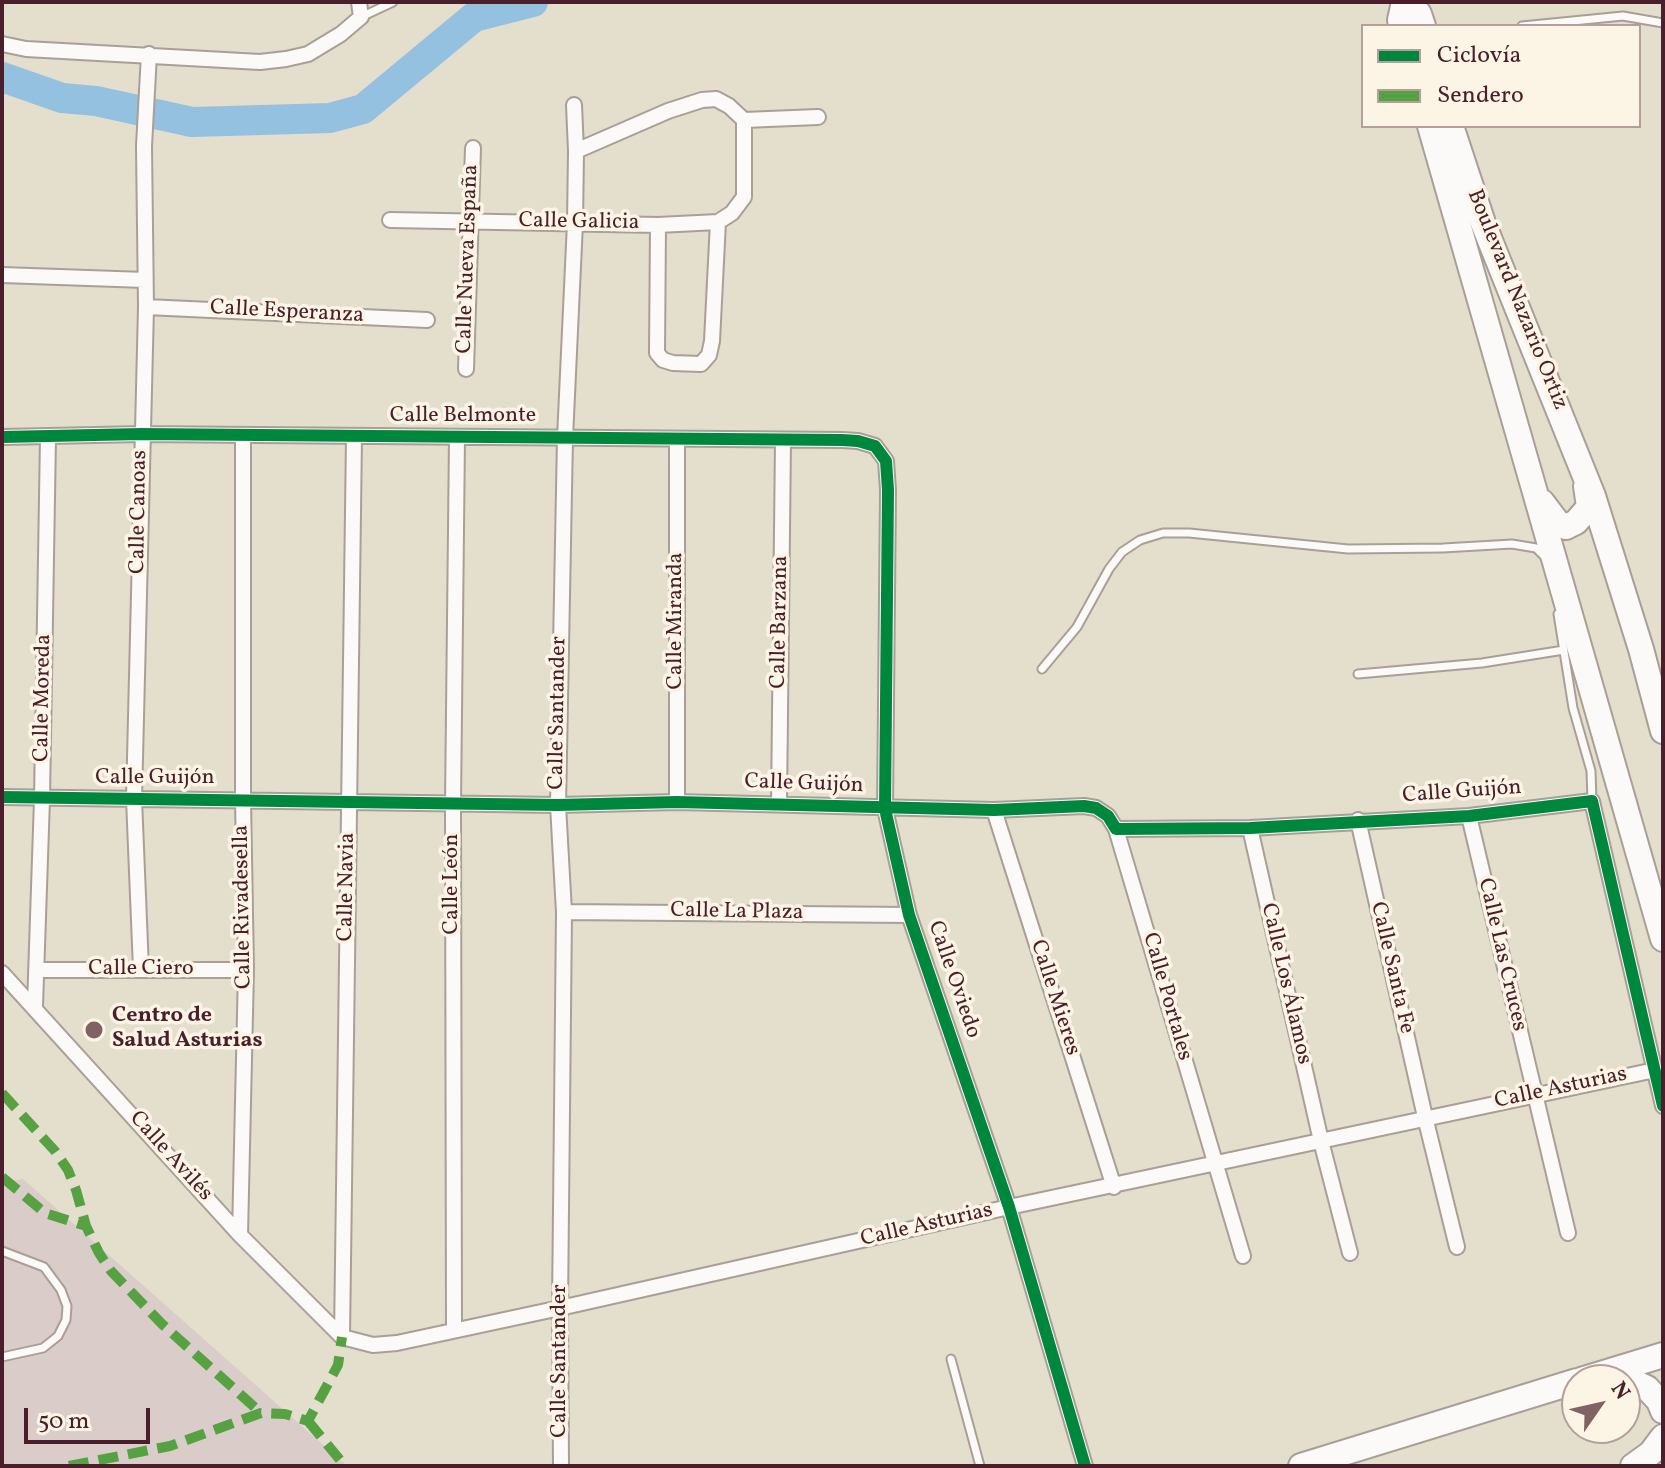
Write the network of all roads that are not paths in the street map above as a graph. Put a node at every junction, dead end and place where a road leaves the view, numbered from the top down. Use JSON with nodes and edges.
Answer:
{"nodes":[{"id":1,"x":393,"y":2,"type":"edge"},
{"id":2,"x":1407,"y":2,"type":"edge"},
{"id":3,"x":360,"y":10,"type":"edge"},
{"id":4,"x":1663,"y":23,"type":"edge"},
{"id":5,"x":1401,"y":24,"type":"edge"},
{"id":6,"x":1422,"y":24,"type":"edge"},
{"id":7,"x":1542,"y":24,"type":"edge"},
{"id":8,"x":2,"y":44,"type":"edge"},
{"id":9,"x":149,"y":54,"type":"junction"},
{"id":10,"x":574,"y":105,"type":"dead end"},
{"id":11,"x":818,"y":117,"type":"dead end"},
{"id":12,"x":744,"y":120,"type":"junction"},
{"id":13,"x":1431,"y":128,"type":"edge"},
{"id":14,"x":1452,"y":128,"type":"edge"},
{"id":15,"x":473,"y":148,"type":"dead end"},
{"id":16,"x":576,"y":151,"type":"junction"},
{"id":17,"x":390,"y":220,"type":"dead end"},
{"id":18,"x":471,"y":221,"type":"junction"},
{"id":19,"x":718,"y":222,"type":"junction"},
{"id":20,"x":575,"y":223,"type":"junction"},
{"id":21,"x":658,"y":225,"type":"junction"},
{"id":22,"x":2,"y":275,"type":"edge"},
{"id":23,"x":145,"y":280,"type":"junction"},
{"id":24,"x":146,"y":307,"type":"junction"},
{"id":25,"x":427,"y":320,"type":"dead end"},
{"id":26,"x":466,"y":369,"type":"dead end"},
{"id":27,"x":141,"y":434,"type":"junction"},
{"id":28,"x":243,"y":436,"type":"junction"},
{"id":29,"x":2,"y":437,"type":"edge"},
{"id":30,"x":48,"y":437,"type":"junction"},
{"id":31,"x":354,"y":437,"type":"junction"},
{"id":32,"x":457,"y":438,"type":"junction"},
{"id":33,"x":565,"y":438,"type":"junction"},
{"id":34,"x":677,"y":440,"type":"junction"},
{"id":35,"x":783,"y":440,"type":"junction"},
{"id":36,"x":1584,"y":474,"type":"junction"},
{"id":37,"x":1533,"y":482,"type":"junction"},
{"id":38,"x":888,"y":490,"type":"joint"},
{"id":39,"x":1616,"y":575,"type":"junction"},
{"id":40,"x":1564,"y":587,"type":"junction"},
{"id":41,"x":1564,"y":650,"type":"junction"},
{"id":42,"x":1042,"y":669,"type":"dead end"},
{"id":43,"x":1358,"y":674,"type":"dead end"},
{"id":44,"x":1663,"y":731,"type":"edge"},
{"id":45,"x":2,"y":797,"type":"edge"},
{"id":46,"x":42,"y":799,"type":"junction"},
{"id":47,"x":134,"y":799,"type":"junction"},
{"id":48,"x":243,"y":799,"type":"junction"},
{"id":49,"x":1592,"y":801,"type":"junction"},
{"id":50,"x":349,"y":802,"type":"junction"},
{"id":51,"x":677,"y":802,"type":"junction"},
{"id":52,"x":453,"y":803,"type":"junction"},
{"id":53,"x":779,"y":804,"type":"junction"},
{"id":54,"x":558,"y":805,"type":"junction"},
{"id":55,"x":885,"y":809,"type":"junction"},
{"id":56,"x":994,"y":810,"type":"junction"},
{"id":57,"x":1469,"y":816,"type":"junction"},
{"id":58,"x":1358,"y":820,"type":"junction"},
{"id":59,"x":1250,"y":828,"type":"junction"},
{"id":60,"x":1116,"y":829,"type":"junction"},
{"id":61,"x":564,"y":912,"type":"junction"},
{"id":62,"x":909,"y":915,"type":"junction"},
{"id":63,"x":1663,"y":939,"type":"edge"},
{"id":64,"x":141,"y":969,"type":"junction"},
{"id":65,"x":36,"y":970,"type":"junction"},
{"id":66,"x":246,"y":970,"type":"junction"},
{"id":67,"x":2,"y":973,"type":"edge"},
{"id":68,"x":35,"y":1006,"type":"junction"},
{"id":69,"x":1655,"y":1070,"type":"junction"},
{"id":70,"x":1533,"y":1095,"type":"junction"},
{"id":71,"x":1663,"y":1106,"type":"edge"},
{"id":72,"x":1425,"y":1117,"type":"junction"},
{"id":73,"x":1321,"y":1141,"type":"junction"},
{"id":74,"x":1216,"y":1165,"type":"junction"},
{"id":75,"x":1114,"y":1187,"type":"junction"},
{"id":76,"x":1009,"y":1207,"type":"junction"},
{"id":77,"x":1568,"y":1233,"type":"dead end"},
{"id":78,"x":240,"y":1235,"type":"junction"},
{"id":79,"x":1457,"y":1247,"type":"dead end"},
{"id":80,"x":2,"y":1251,"type":"edge"},
{"id":81,"x":1350,"y":1253,"type":"dead end"},
{"id":82,"x":1243,"y":1256,"type":"dead end"},
{"id":83,"x":560,"y":1308,"type":"junction"},
{"id":84,"x":454,"y":1330,"type":"junction"},
{"id":85,"x":342,"y":1337,"type":"junction"},
{"id":86,"x":1663,"y":1353,"type":"edge"},
{"id":87,"x":2,"y":1357,"type":"edge"},
{"id":88,"x":951,"y":1359,"type":"dead end"},
{"id":89,"x":1640,"y":1364,"type":"edge"},
{"id":90,"x":1561,"y":1386,"type":"edge"},
{"id":91,"x":1641,"y":1386,"type":"edge"},
{"id":92,"x":1663,"y":1411,"type":"edge"},
{"id":93,"x":1663,"y":1437,"type":"edge"},
{"id":94,"x":561,"y":1466,"type":"edge"},
{"id":95,"x":980,"y":1466,"type":"edge"},
{"id":96,"x":1085,"y":1466,"type":"edge"},
{"id":97,"x":1301,"y":1466,"type":"edge"},
{"id":98,"x":1633,"y":1466,"type":"edge"}],
"edges":[{"from":1,"to":3,"type":"lane"},
{"from":2,"to":5,"type":"main road"},
{"from":2,"to":6,"type":"main road"},
{"from":3,"to":9,"type":"street"},
{"from":4,"to":7,"type":"lane"},
{"from":8,"to":9,"type":"street"},
{"from":9,"to":23,"type":"street","name":"Calle Canoas"},
{"from":10,"to":16,"type":"street","name":"Calle Santander"},
{"from":11,"to":12,"type":"street"},
{"from":12,"to":16,"type":"street"},
{"from":12,"to":19,"type":"street"},
{"from":13,"to":37,"type":"main road","name":"Boulevard Nazario Ortiz"},
{"from":14,"to":36,"type":"main road","name":"Boulevard Nazario Ortiz"},
{"from":15,"to":18,"type":"street","name":"Calle Nueva España"},
{"from":16,"to":20,"type":"street","name":"Calle Santander"},
{"from":17,"to":18,"type":"street","name":"Calle Galicia"},
{"from":18,"to":20,"type":"street","name":"Calle Galicia"},
{"from":18,"to":26,"type":"street","name":"Calle Nueva España"},
{"from":19,"to":21,"type":"street","name":"Calle Galicia"},
{"from":19,"to":21,"type":"street"},
{"from":20,"to":21,"type":"street","name":"Calle Galicia"},
{"from":20,"to":33,"type":"street","name":"Calle Santander"},
{"from":22,"to":23,"type":"street"},
{"from":23,"to":24,"type":"street","name":"Calle Canoas"},
{"from":24,"to":25,"type":"street","name":"Calle Esperanza"},
{"from":24,"to":27,"type":"street","name":"Calle Canoas"},
{"from":27,"to":28,"type":"street","name":"Calle Belmonte"},
{"from":27,"to":30,"type":"street","name":"Calle Belmonte"},
{"from":27,"to":47,"type":"street","name":"Calle Canoas"},
{"from":28,"to":31,"type":"street","name":"Calle Belmonte"},
{"from":28,"to":48,"type":"street","name":"Calle Rivadesella"},
{"from":29,"to":30,"type":"street","name":"Calle Belmonte"},
{"from":30,"to":46,"type":"street","name":"Calle Moreda"},
{"from":31,"to":32,"type":"street","name":"Calle Belmonte"},
{"from":31,"to":50,"type":"street","name":"Calle Navia"},
{"from":32,"to":33,"type":"street","name":"Calle Belmonte"},
{"from":32,"to":52,"type":"street","name":"Calle León"},
{"from":33,"to":34,"type":"street","name":"Calle Belmonte"},
{"from":33,"to":54,"type":"street","name":"Calle Santander"},
{"from":34,"to":35,"type":"street","name":"Calle Belmonte"},
{"from":34,"to":51,"type":"street","name":"Calle Miranda"},
{"from":35,"to":38,"type":"street","name":"Calle Belmonte"},
{"from":35,"to":53,"type":"street","name":"Calle Barzana"},
{"from":36,"to":37,"type":"main road","name":"Boulevard Nazario Ortiz"},
{"from":36,"to":39,"type":"main road","name":"Boulevard Nazario Ortiz"},
{"from":37,"to":40,"type":"main road","name":"Boulevard Nazario Ortiz"},
{"from":38,"to":55,"type":"street","name":"Calle Oviedo"},
{"from":39,"to":40,"type":"main road","name":"Boulevard Nazario Ortiz"},
{"from":39,"to":44,"type":"main road","name":"Boulevard Nazario Ortiz"},
{"from":40,"to":63,"type":"main road","name":"Boulevard Nazario Ortiz"},
{"from":41,"to":42,"type":"lane"},
{"from":41,"to":43,"type":"lane"},
{"from":41,"to":49,"type":"lane"},
{"from":45,"to":46,"type":"street","name":"Calle Guijón"},
{"from":46,"to":47,"type":"street","name":"Calle Guijón"},
{"from":46,"to":65,"type":"street","name":"Calle Moreda"},
{"from":47,"to":48,"type":"street","name":"Calle Guijón"},
{"from":47,"to":64,"type":"street","name":"Calle Canoas"},
{"from":48,"to":50,"type":"street","name":"Calle Guijón"},
{"from":48,"to":66,"type":"street","name":"Calle Rivadesella"},
{"from":49,"to":57,"type":"street","name":"Calle Guijón"},
{"from":49,"to":69,"type":"street"},
{"from":50,"to":52,"type":"street","name":"Calle Guijón"},
{"from":50,"to":85,"type":"street","name":"Calle Navia"},
{"from":51,"to":53,"type":"street","name":"Calle Guijón"},
{"from":51,"to":54,"type":"street","name":"Calle Guijón"},
{"from":52,"to":54,"type":"street","name":"Calle Guijón"},
{"from":52,"to":84,"type":"street","name":"Calle León"},
{"from":53,"to":55,"type":"street","name":"Calle Guijón"},
{"from":54,"to":61,"type":"street","name":"Calle Santander"},
{"from":55,"to":56,"type":"street","name":"Calle Guijón"},
{"from":55,"to":62,"type":"street","name":"Calle Oviedo"},
{"from":56,"to":60,"type":"street","name":"Calle Guijón"},
{"from":56,"to":75,"type":"street","name":"Calle Mieres"},
{"from":57,"to":58,"type":"street","name":"Calle Guijón"},
{"from":57,"to":70,"type":"street","name":"Calle Las Cruces"},
{"from":58,"to":59,"type":"street","name":"Calle Guijón"},
{"from":58,"to":72,"type":"street","name":"Calle Santa Fe"},
{"from":59,"to":60,"type":"street","name":"Calle Guijón"},
{"from":59,"to":73,"type":"street","name":"Calle Los Álamos"},
{"from":60,"to":74,"type":"street","name":"Calle Portales"},
{"from":61,"to":62,"type":"street","name":"Calle La Plaza"},
{"from":61,"to":83,"type":"street","name":"Calle Santander"},
{"from":62,"to":76,"type":"street","name":"Calle Oviedo"},
{"from":64,"to":65,"type":"street","name":"Calle Ciero"},
{"from":64,"to":66,"type":"street","name":"Calle Ciero"},
{"from":65,"to":68,"type":"street","name":"Calle Moreda"},
{"from":66,"to":78,"type":"street","name":"Calle Rivadesella"},
{"from":67,"to":68,"type":"street","name":"Calle Avilés"},
{"from":68,"to":78,"type":"street","name":"Calle Avilés"},
{"from":69,"to":70,"type":"street","name":"Calle Asturias"},
{"from":69,"to":71,"type":"street"},
{"from":70,"to":72,"type":"street","name":"Calle Asturias"},
{"from":70,"to":77,"type":"street","name":"Calle Las Cruces"},
{"from":72,"to":73,"type":"street","name":"Calle Asturias"},
{"from":72,"to":79,"type":"street","name":"Calle Santa Fe"},
{"from":73,"to":74,"type":"street","name":"Calle Asturias"},
{"from":73,"to":81,"type":"street","name":"Calle Los Álamos"},
{"from":74,"to":75,"type":"street","name":"Calle Asturias"},
{"from":74,"to":82,"type":"street","name":"Calle Portales"},
{"from":75,"to":76,"type":"street","name":"Calle Asturias"},
{"from":76,"to":83,"type":"street","name":"Calle Asturias"},
{"from":76,"to":96,"type":"street","name":"Calle Oviedo"},
{"from":78,"to":85,"type":"street","name":"Calle Avilés"},
{"from":80,"to":87,"type":"lane"},
{"from":83,"to":84,"type":"street","name":"Calle Asturias"},
{"from":83,"to":94,"type":"street","name":"Calle Santander"},
{"from":84,"to":85,"type":"street","name":"Calle Asturias"},
{"from":86,"to":89,"type":"main road"},
{"from":88,"to":95,"type":"lane"},
{"from":90,"to":97,"type":"main road"},
{"from":91,"to":92,"type":"main road"},
{"from":93,"to":98,"type":"main road"}]}
